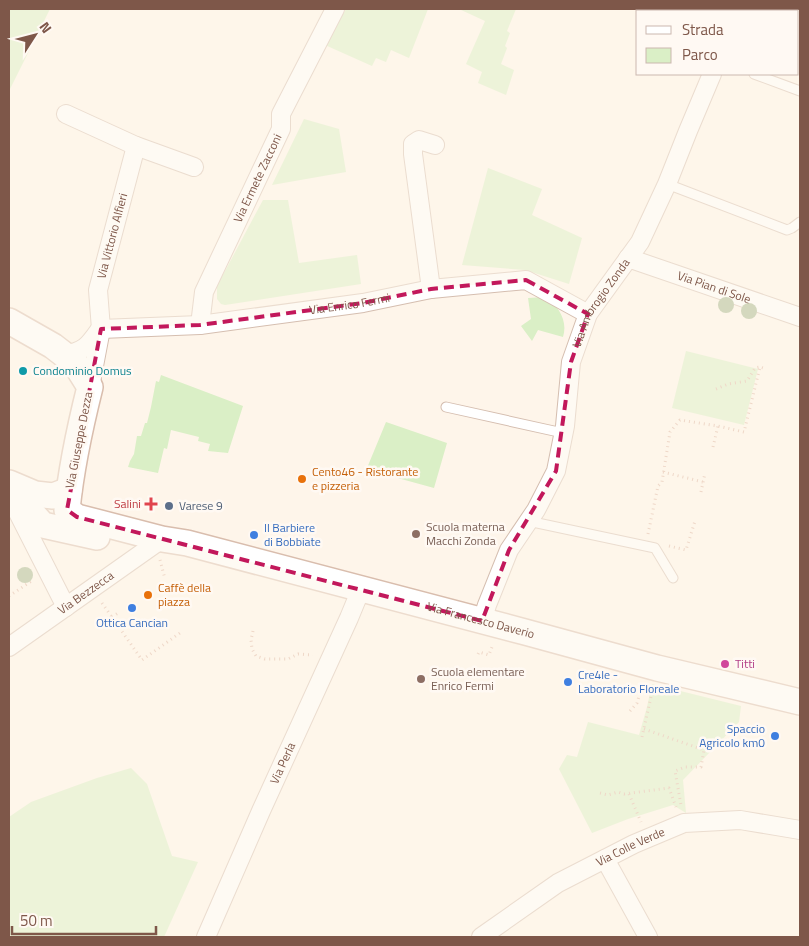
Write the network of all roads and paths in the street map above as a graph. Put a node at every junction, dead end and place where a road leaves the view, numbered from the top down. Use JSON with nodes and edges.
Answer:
{"nodes":[{"id":1,"x":335,"y":9,"type":"edge"},
{"id":2,"x":712,"y":75,"type":"edge"},
{"id":3,"x":757,"y":75,"type":"edge"},
{"id":4,"x":800,"y":91,"type":"edge"},
{"id":5,"x":66,"y":114,"type":"dead end"},
{"id":6,"x":136,"y":146,"type":"junction"},
{"id":7,"x":435,"y":146,"type":"dead end"},
{"id":8,"x":194,"y":167,"type":"dead end"},
{"id":9,"x":667,"y":184,"type":"junction"},
{"id":10,"x":800,"y":222,"type":"edge"},
{"id":11,"x":628,"y":258,"type":"junction"},
{"id":12,"x":431,"y":289,"type":"junction"},
{"id":13,"x":588,"y":314,"type":"junction"},
{"id":14,"x":800,"y":317,"type":"edge"},
{"id":15,"x":9,"y":321,"type":"edge"},
{"id":16,"x":200,"y":324,"type":"junction"},
{"id":17,"x":101,"y":329,"type":"junction"},
{"id":18,"x":64,"y":355,"type":"junction"},
{"id":19,"x":760,"y":367,"type":"junction"},
{"id":20,"x":766,"y":369,"type":"dead end"},
{"id":21,"x":90,"y":387,"type":"junction"},
{"id":22,"x":716,"y":390,"type":"dead end"},
{"id":23,"x":446,"y":407,"type":"dead end"},
{"id":24,"x":718,"y":426,"type":"junction"},
{"id":25,"x":563,"y":433,"type":"junction"},
{"id":26,"x":713,"y":447,"type":"dead end"},
{"id":27,"x":664,"y":472,"type":"junction"},
{"id":28,"x":705,"y":473,"type":"dead end"},
{"id":29,"x":703,"y":482,"type":"junction"},
{"id":30,"x":9,"y":483,"type":"edge"},
{"id":31,"x":9,"y":488,"type":"edge"},
{"id":32,"x":701,"y":492,"type":"dead end"},
{"id":33,"x":9,"y":494,"type":"edge"},
{"id":34,"x":68,"y":500,"type":"junction"},
{"id":35,"x":695,"y":520,"type":"dead end"},
{"id":36,"x":528,"y":521,"type":"junction"},
{"id":37,"x":647,"y":538,"type":"dead end"},
{"id":38,"x":661,"y":544,"type":"dead end"},
{"id":39,"x":161,"y":550,"type":"junction"},
{"id":40,"x":672,"y":578,"type":"dead end"},
{"id":41,"x":165,"y":579,"type":"dead end"},
{"id":42,"x":92,"y":589,"type":"junction"},
{"id":43,"x":361,"y":589,"type":"junction"},
{"id":44,"x":66,"y":606,"type":"junction"},
{"id":45,"x":118,"y":613,"type":"dead end"},
{"id":46,"x":112,"y":617,"type":"junction"},
{"id":47,"x":482,"y":621,"type":"junction"},
{"id":48,"x":253,"y":631,"type":"dead end"},
{"id":49,"x":180,"y":633,"type":"dead end"},
{"id":50,"x":9,"y":647,"type":"edge"},
{"id":51,"x":492,"y":647,"type":"dead end"},
{"id":52,"x":478,"y":654,"type":"dead end"},
{"id":53,"x":331,"y":657,"type":"junction"},
{"id":54,"x":652,"y":667,"type":"junction"},
{"id":55,"x":800,"y":702,"type":"edge"},
{"id":56,"x":630,"y":711,"type":"dead end"},
{"id":57,"x":644,"y":730,"type":"junction"},
{"id":58,"x":642,"y":737,"type":"dead end"},
{"id":59,"x":600,"y":793,"type":"dead end"},
{"id":60,"x":629,"y":794,"type":"junction"},
{"id":61,"x":680,"y":805,"type":"dead end"},
{"id":62,"x":681,"y":825,"type":"junction"},
{"id":63,"x":800,"y":830,"type":"edge"},
{"id":64,"x":648,"y":838,"type":"junction"},
{"id":65,"x":605,"y":859,"type":"junction"},
{"id":66,"x":206,"y":937,"type":"edge"},
{"id":67,"x":481,"y":937,"type":"edge"},
{"id":68,"x":648,"y":937,"type":"edge"}],
"edges":[{"from":1,"to":16,"type":"street","name":"Via Ermete Zacconi"},
{"from":2,"to":9,"type":"street","name":"Via Ambrogio Zonda"},
{"from":3,"to":4,"type":"lane"},
{"from":5,"to":6,"type":"street"},
{"from":6,"to":8,"type":"street"},
{"from":6,"to":17,"type":"street","name":"Via Vittorio Alfieri"},
{"from":7,"to":12,"type":"street"},
{"from":9,"to":10,"type":"lane"},
{"from":9,"to":11,"type":"street","name":"Via Ambrogio Zonda"},
{"from":11,"to":13,"type":"street","name":"Via Ambrogio Zonda"},
{"from":11,"to":14,"type":"street","name":"Via Pian di Sole"},
{"from":12,"to":13,"type":"street","name":"Via Enrico Fermi"},
{"from":12,"to":16,"type":"street","name":"Via Enrico Fermi"},
{"from":13,"to":25,"type":"street","name":"Via Ambrogio Zonda"},
{"from":15,"to":18,"type":"street","name":"Via Giuseppe Dezza"},
{"from":16,"to":17,"type":"street","name":"Via Enrico Fermi"},
{"from":17,"to":18,"type":"street"},
{"from":17,"to":21,"type":"street","name":"Via Vittorio Alfieri"},
{"from":18,"to":21,"type":"street","name":"Via Giuseppe Dezza"},
{"from":19,"to":20,"type":"path"},
{"from":19,"to":22,"type":"path"},
{"from":19,"to":24,"type":"path"},
{"from":21,"to":34,"type":"street","name":"Via Giuseppe Dezza"},
{"from":23,"to":25,"type":"lane"},
{"from":24,"to":26,"type":"path"},
{"from":24,"to":27,"type":"path"},
{"from":25,"to":36,"type":"street","name":"Via Ambrogio Zonda"},
{"from":27,"to":29,"type":"path"},
{"from":27,"to":37,"type":"path"},
{"from":28,"to":29,"type":"path"},
{"from":29,"to":32,"type":"path"},
{"from":30,"to":34,"type":"street"},
{"from":31,"to":39,"type":"street","name":"Via Francesco Daverio"},
{"from":33,"to":44,"type":"street"},
{"from":34,"to":39,"type":"street","name":"Via Francesco Daverio"},
{"from":35,"to":38,"type":"path"},
{"from":36,"to":40,"type":"lane"},
{"from":36,"to":47,"type":"street","name":"Via Ambrogio Zonda"},
{"from":39,"to":41,"type":"path"},
{"from":39,"to":42,"type":"street","name":"Via Bezzecca"},
{"from":39,"to":43,"type":"street","name":"Via Francesco Daverio"},
{"from":42,"to":44,"type":"street","name":"Via Bezzecca"},
{"from":42,"to":46,"type":"path"},
{"from":43,"to":47,"type":"street","name":"Via Francesco Daverio"},
{"from":43,"to":53,"type":"street","name":"Via Perla"},
{"from":44,"to":50,"type":"street","name":"Via Bezzecca"},
{"from":45,"to":46,"type":"path"},
{"from":46,"to":49,"type":"path"},
{"from":47,"to":54,"type":"street","name":"Via Francesco Daverio"},
{"from":48,"to":53,"type":"path"},
{"from":51,"to":52,"type":"path"},
{"from":53,"to":66,"type":"street","name":"Via Perla"},
{"from":54,"to":55,"type":"street","name":"Via Francesco Daverio"},
{"from":54,"to":56,"type":"path"},
{"from":54,"to":57,"type":"path"},
{"from":57,"to":58,"type":"path"},
{"from":57,"to":61,"type":"path"},
{"from":59,"to":60,"type":"path"},
{"from":60,"to":62,"type":"path"},
{"from":60,"to":64,"type":"path"},
{"from":62,"to":63,"type":"street","name":"Via Colle Verde"},
{"from":62,"to":64,"type":"street","name":"Via Colle Verde"},
{"from":64,"to":65,"type":"street","name":"Via Colle Verde"},
{"from":65,"to":67,"type":"street","name":"Via Colle Verde"},
{"from":65,"to":68,"type":"street"}]}
